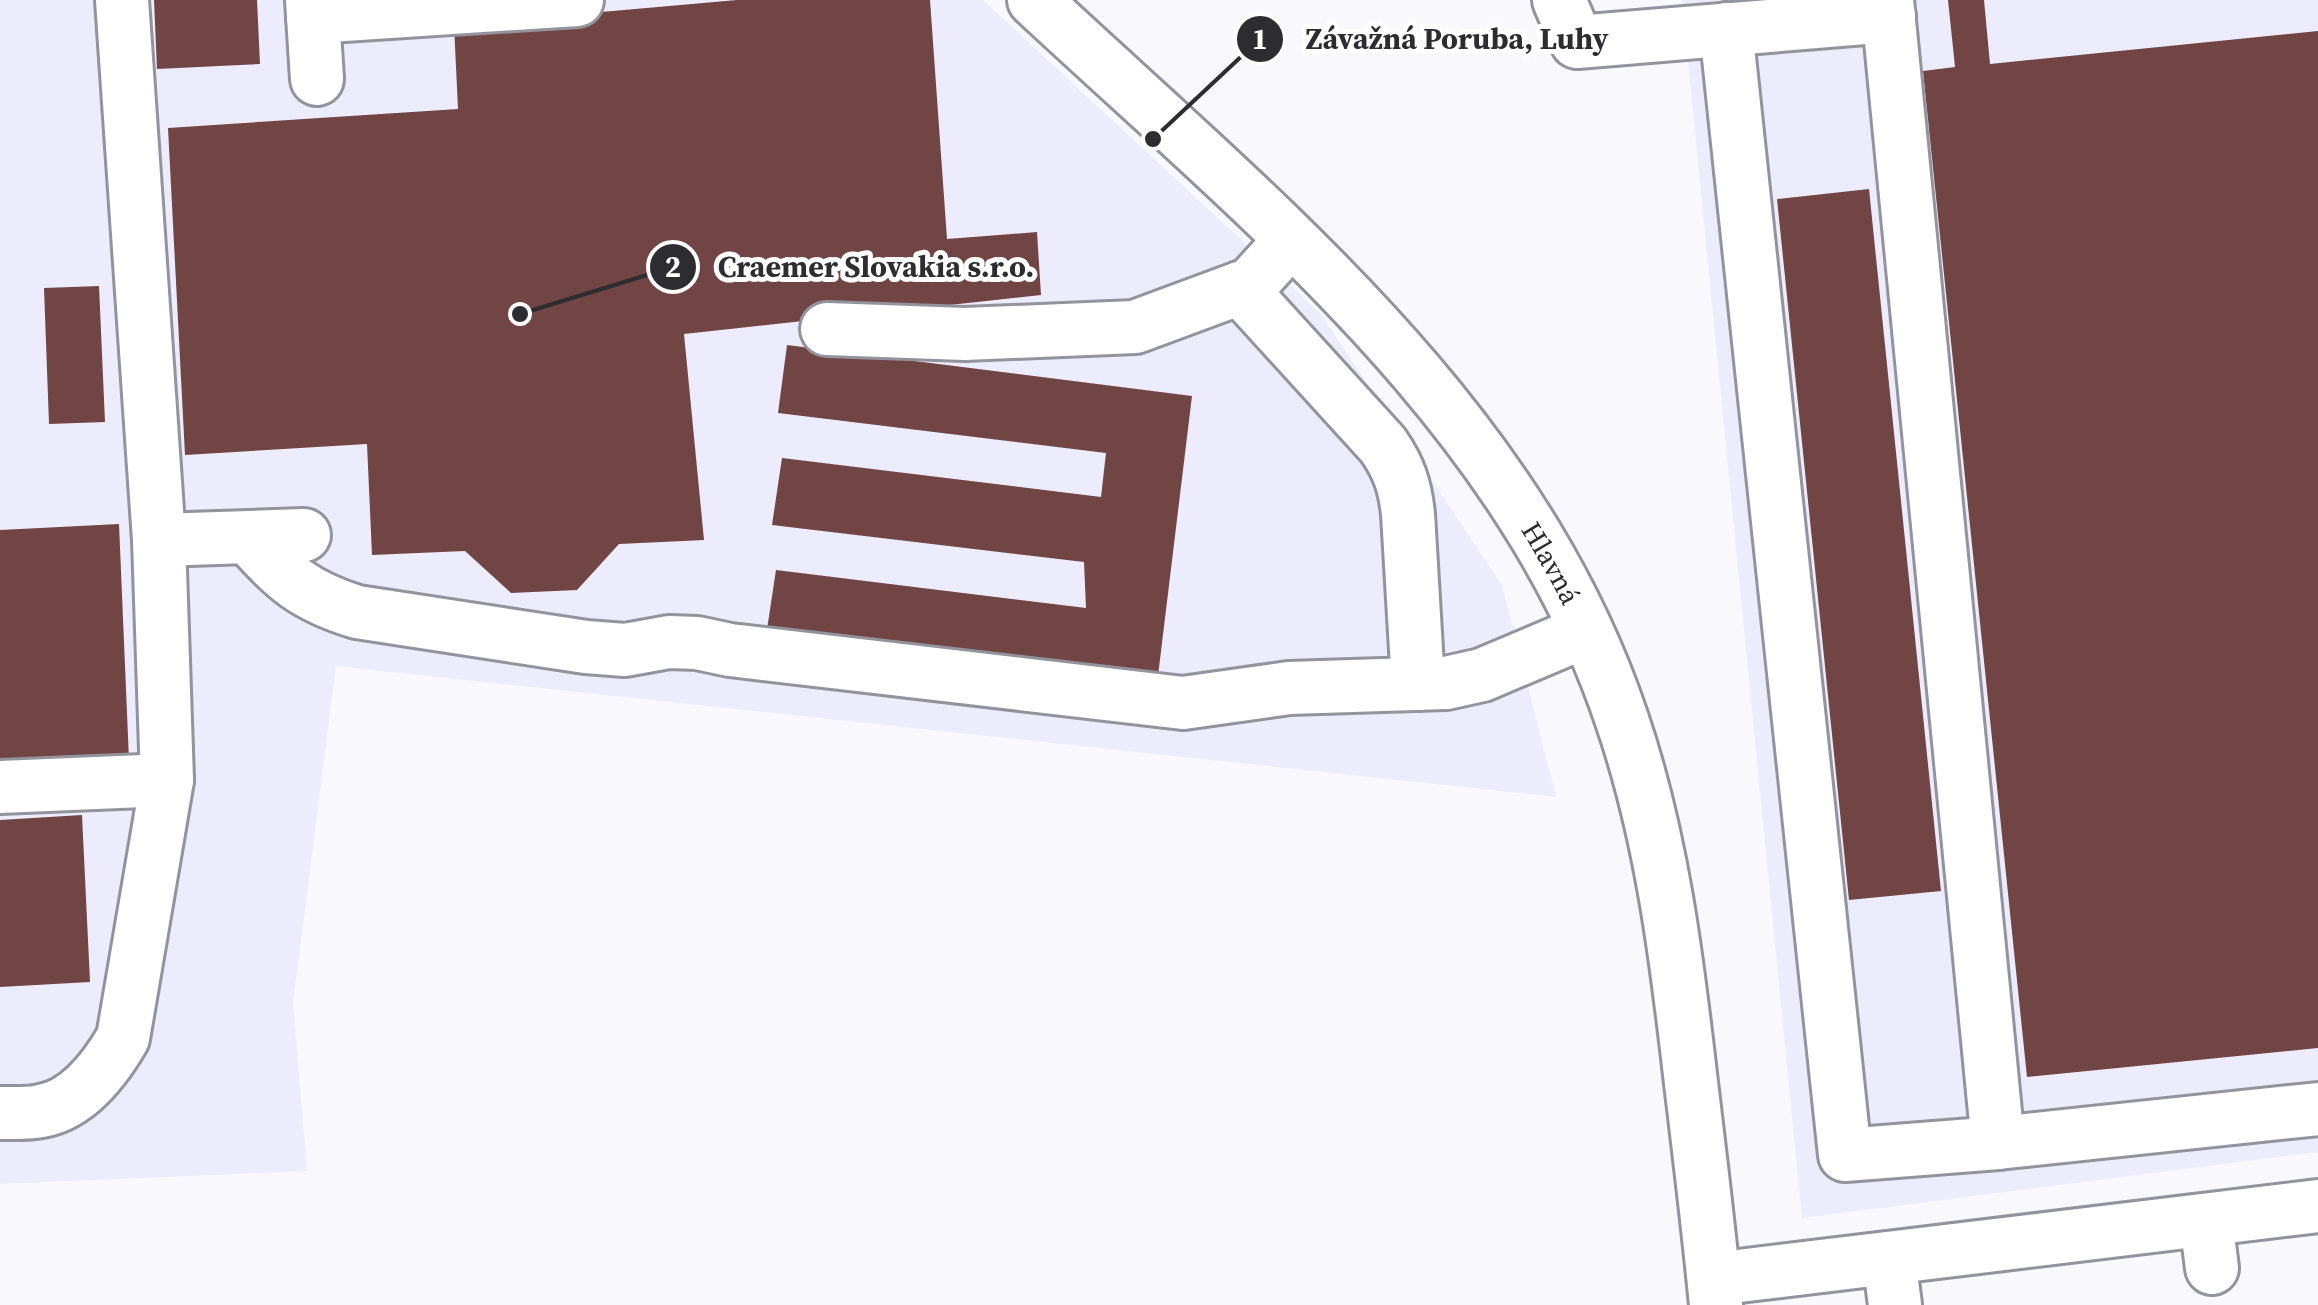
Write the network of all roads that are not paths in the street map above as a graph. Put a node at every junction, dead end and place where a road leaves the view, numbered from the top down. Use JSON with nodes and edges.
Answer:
{"nodes":[{"id":1,"x":122,"y":0,"type":"edge"},
{"id":2,"x":577,"y":0,"type":"edge"},
{"id":3,"x":1034,"y":0,"type":"edge"},
{"id":4,"x":1559,"y":0,"type":"edge"},
{"id":5,"x":1888,"y":8,"type":"edge"},
{"id":6,"x":312,"y":9,"type":"edge"},
{"id":7,"x":1726,"y":29,"type":"junction"},
{"id":8,"x":317,"y":80,"type":"dead end"},
{"id":9,"x":1291,"y":240,"type":"junction"},
{"id":10,"x":1240,"y":288,"type":"junction"},
{"id":11,"x":828,"y":330,"type":"dead end"},
{"id":12,"x":304,"y":535,"type":"dead end"},
{"id":13,"x":249,"y":538,"type":"junction"},
{"id":14,"x":160,"y":540,"type":"junction"},
{"id":15,"x":1586,"y":631,"type":"junction"},
{"id":16,"x":1418,"y":684,"type":"junction"},
{"id":17,"x":166,"y":780,"type":"junction"},
{"id":18,"x":0,"y":787,"type":"edge"},
{"id":19,"x":2318,"y":1109,"type":"edge"},
{"id":20,"x":0,"y":1113,"type":"edge"},
{"id":21,"x":1998,"y":1142,"type":"junction"},
{"id":22,"x":2318,"y":1206,"type":"edge"},
{"id":23,"x":1892,"y":1282,"type":"edge"},
{"id":24,"x":1715,"y":1292,"type":"edge"}],
"edges":[{"from":1,"to":14,"type":"street"},
{"from":2,"to":6,"type":"street"},
{"from":3,"to":9,"type":"street","name":"Hlavná"},
{"from":4,"to":7,"type":"street"},
{"from":5,"to":7,"type":"street"},
{"from":5,"to":21,"type":"street"},
{"from":6,"to":8,"type":"street"},
{"from":7,"to":21,"type":"street"},
{"from":9,"to":10,"type":"street"},
{"from":9,"to":15,"type":"street","name":"Hlavná"},
{"from":10,"to":11,"type":"street"},
{"from":10,"to":16,"type":"street"},
{"from":12,"to":13,"type":"street"},
{"from":13,"to":14,"type":"street"},
{"from":13,"to":16,"type":"street"},
{"from":14,"to":17,"type":"street"},
{"from":15,"to":16,"type":"street"},
{"from":15,"to":24,"type":"street","name":"Hlavná"},
{"from":17,"to":18,"type":"street"},
{"from":17,"to":20,"type":"street"},
{"from":19,"to":21,"type":"street"},
{"from":22,"to":23,"type":"street"},
{"from":23,"to":24,"type":"street"}]}
